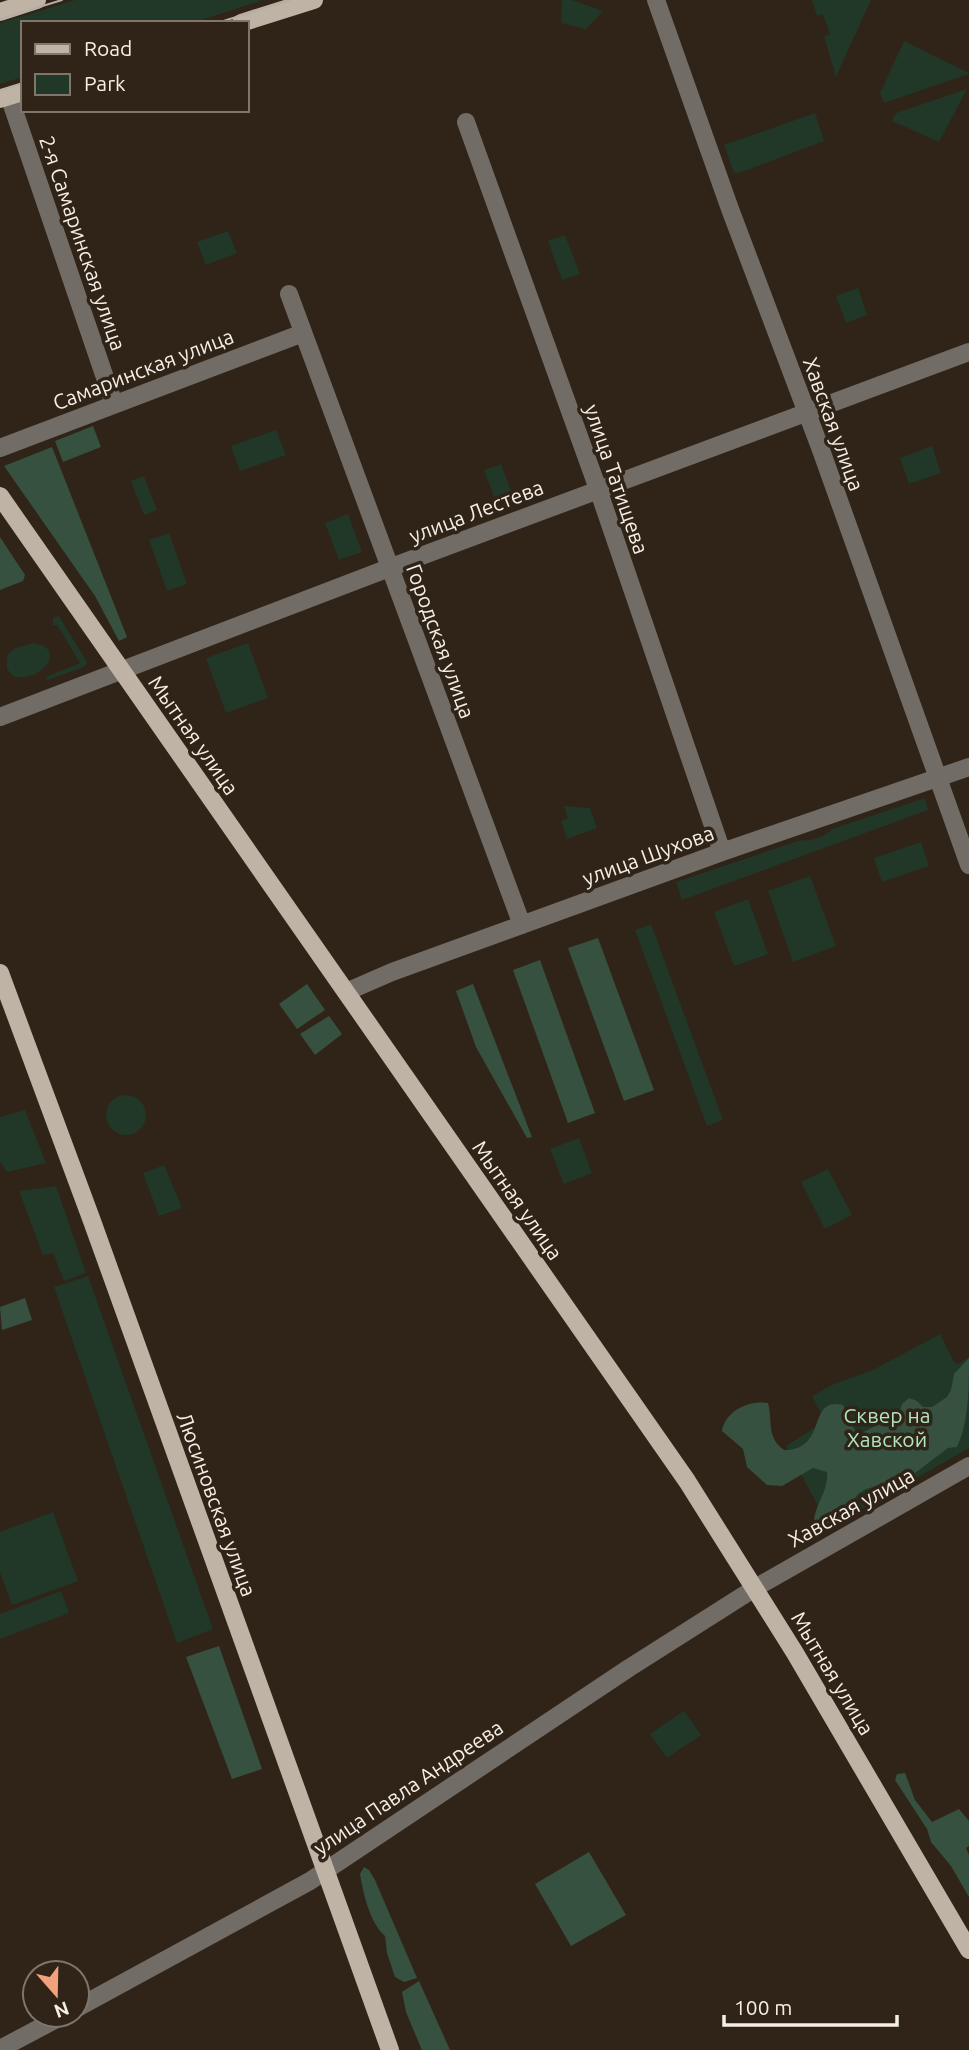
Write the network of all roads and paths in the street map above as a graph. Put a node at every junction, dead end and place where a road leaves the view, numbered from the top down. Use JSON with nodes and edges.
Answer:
{"nodes":[{"id":1,"x":37,"y":0,"type":"edge"},
{"id":2,"x":314,"y":0,"type":"edge"},
{"id":3,"x":656,"y":0,"type":"edge"},
{"id":4,"x":0,"y":12,"type":"edge"},
{"id":5,"x":247,"y":21,"type":"edge"},
{"id":6,"x":10,"y":95,"type":"edge"},
{"id":7,"x":466,"y":122,"type":"dead end"},
{"id":8,"x":289,"y":294,"type":"dead end"},
{"id":9,"x":303,"y":334,"type":"junction"},
{"id":10,"x":969,"y":352,"type":"edge"},
{"id":11,"x":114,"y":404,"type":"junction"},
{"id":12,"x":806,"y":411,"type":"junction"},
{"id":13,"x":0,"y":448,"type":"edge"},
{"id":14,"x":598,"y":489,"type":"junction"},
{"id":15,"x":0,"y":496,"type":"edge"},
{"id":16,"x":389,"y":568,"type":"junction"},
{"id":17,"x":122,"y":671,"type":"junction"},
{"id":18,"x":0,"y":717,"type":"edge"},
{"id":19,"x":969,"y":767,"type":"edge"},
{"id":20,"x":937,"y":777,"type":"junction"},
{"id":21,"x":723,"y":852,"type":"junction"},
{"id":22,"x":969,"y":865,"type":"edge"},
{"id":23,"x":522,"y":925,"type":"junction"},
{"id":24,"x":0,"y":973,"type":"edge"},
{"id":25,"x":346,"y":992,"type":"junction"},
{"id":26,"x":967,"y":1470,"type":"edge"},
{"id":27,"x":755,"y":1588,"type":"junction"},
{"id":28,"x":325,"y":1870,"type":"junction"},
{"id":29,"x":969,"y":1950,"type":"edge"},
{"id":30,"x":91,"y":2000,"type":"edge"},
{"id":31,"x":38,"y":2029,"type":"edge"},
{"id":32,"x":0,"y":2049,"type":"edge"},
{"id":33,"x":390,"y":2050,"type":"edge"}],
"edges":[{"from":1,"to":4,"type":"main road"},
{"from":2,"to":5,"type":"main road"},
{"from":3,"to":12,"type":"street","name":"Хавская улица"},
{"from":6,"to":11,"type":"street","name":"2-я Самаринская улица"},
{"from":7,"to":14,"type":"street","name":"улица Татищева"},
{"from":8,"to":9,"type":"street","name":"Городская улица"},
{"from":9,"to":11,"type":"street","name":"Самаринская улица"},
{"from":9,"to":16,"type":"street","name":"Городская улица"},
{"from":10,"to":12,"type":"street","name":"улица Лестева"},
{"from":11,"to":13,"type":"street","name":"Самаринская улица"},
{"from":12,"to":14,"type":"street","name":"улица Лестева"},
{"from":12,"to":20,"type":"street","name":"Хавская улица"},
{"from":14,"to":16,"type":"street","name":"улица Лестева"},
{"from":14,"to":21,"type":"street","name":"улица Татищева"},
{"from":15,"to":17,"type":"main road","name":"Мытная улица"},
{"from":16,"to":17,"type":"street","name":"улица Лестева"},
{"from":16,"to":23,"type":"street","name":"Городская улица"},
{"from":17,"to":18,"type":"street","name":"улица Лестева"},
{"from":17,"to":25,"type":"main road","name":"Мытная улица"},
{"from":19,"to":20,"type":"street","name":"улица Шухова"},
{"from":20,"to":21,"type":"street","name":"улица Шухова"},
{"from":20,"to":22,"type":"street","name":"Хавская улица"},
{"from":21,"to":23,"type":"street","name":"улица Шухова"},
{"from":23,"to":25,"type":"street","name":"улица Шухова"},
{"from":24,"to":28,"type":"main road","name":"Люсиновская улица"},
{"from":25,"to":27,"type":"main road","name":"Мытная улица"},
{"from":26,"to":27,"type":"street","name":"Хавская улица"},
{"from":27,"to":28,"type":"street","name":"улица Павла Андреева"},
{"from":27,"to":29,"type":"main road","name":"Мытная улица"},
{"from":28,"to":30,"type":"street","name":"улица Павла Андреева"},
{"from":28,"to":33,"type":"main road","name":"Люсиновская улица"},
{"from":31,"to":32,"type":"street"}]}
